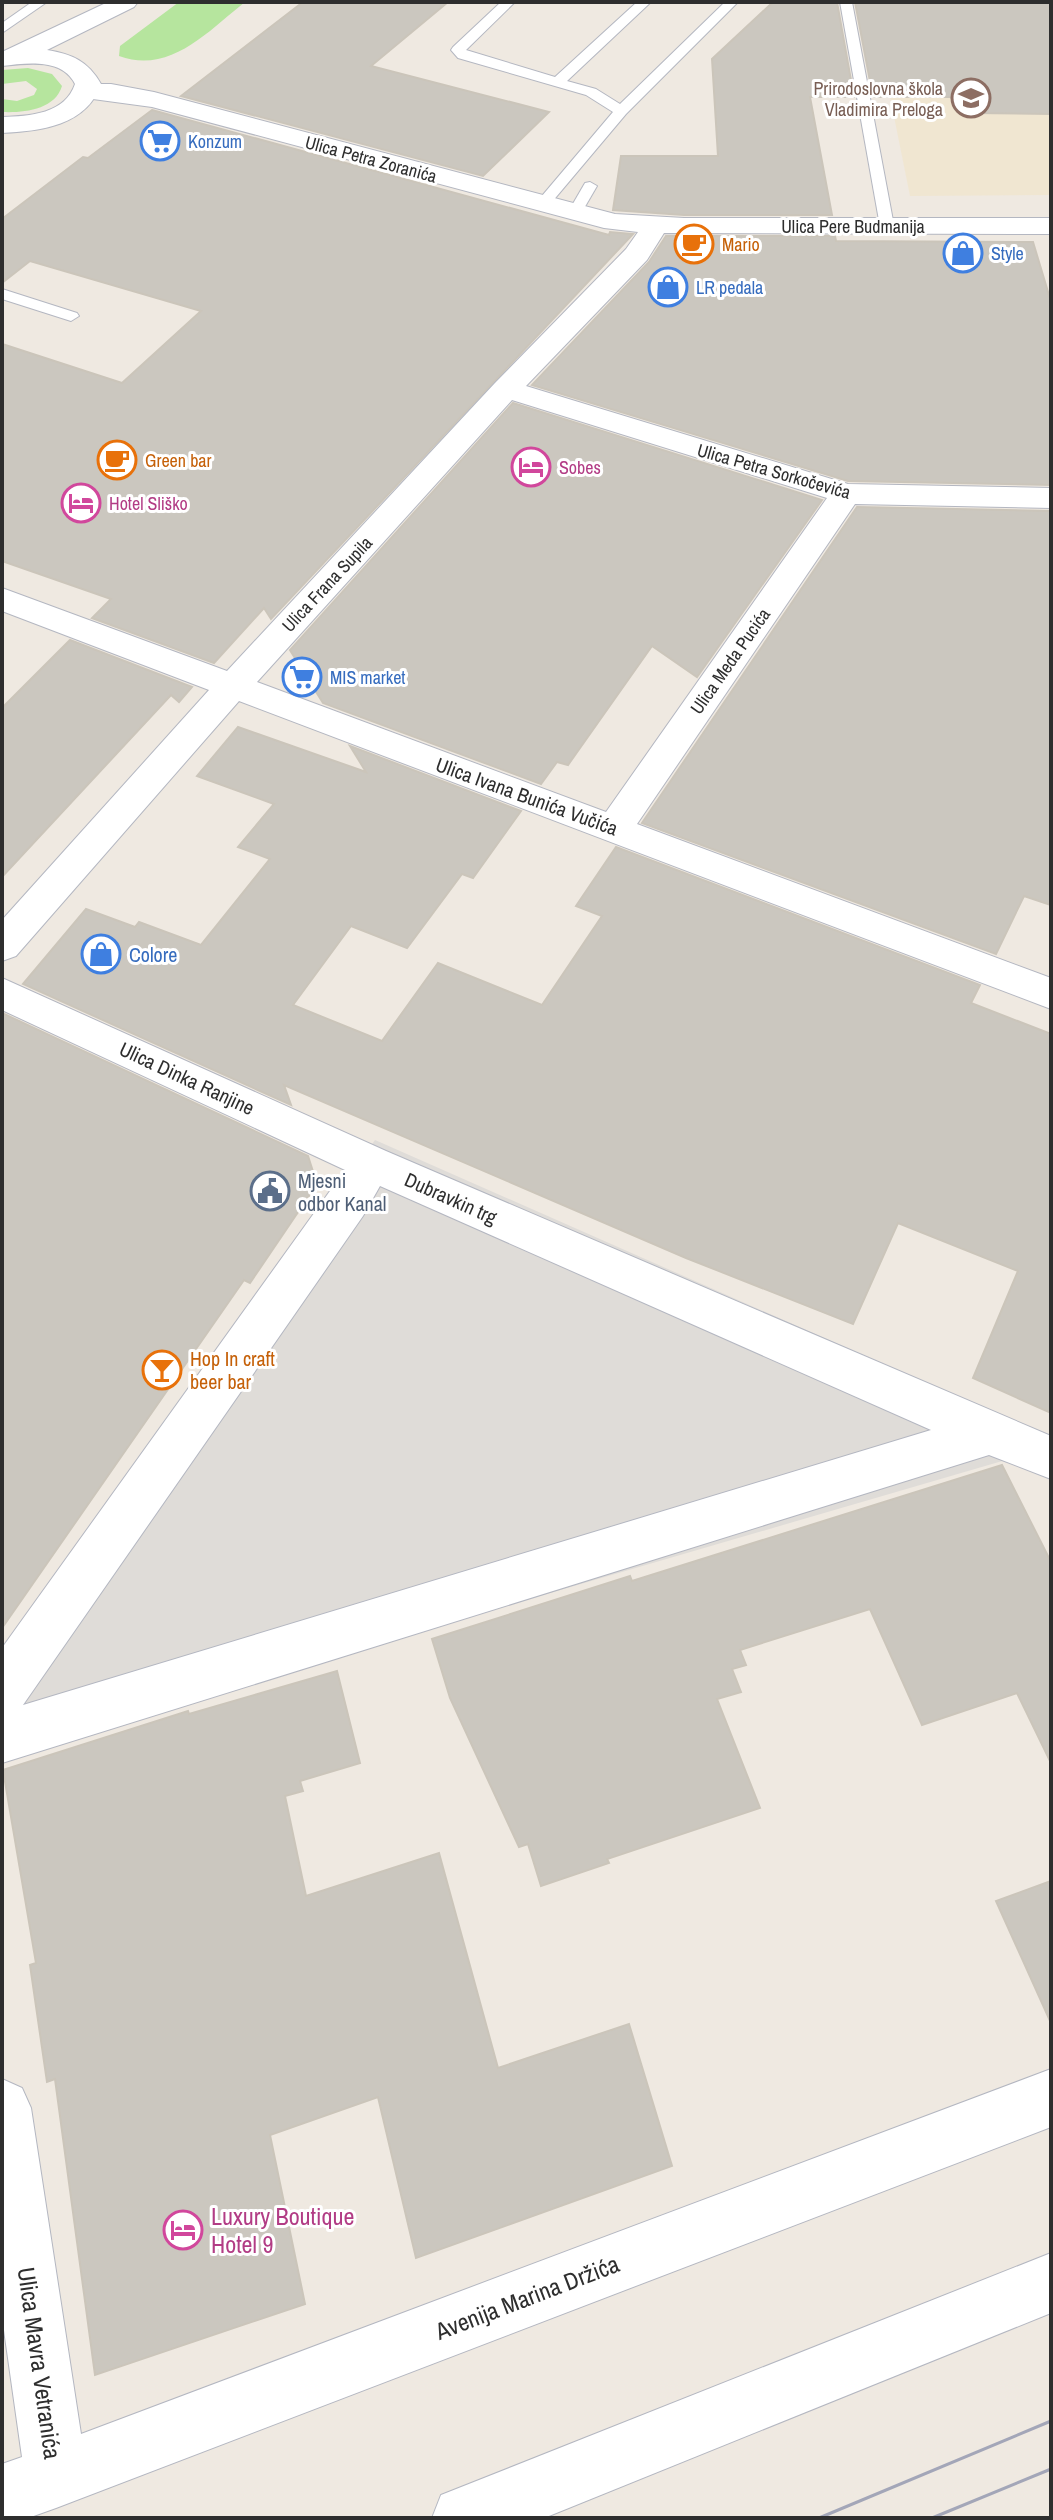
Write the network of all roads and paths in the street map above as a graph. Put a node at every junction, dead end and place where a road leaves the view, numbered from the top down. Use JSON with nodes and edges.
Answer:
{"nodes":[{"id":1,"x":41,"y":2,"type":"edge"},
{"id":2,"x":509,"y":2,"type":"edge"},
{"id":3,"x":645,"y":2,"type":"edge"},
{"id":4,"x":732,"y":2,"type":"edge"},
{"id":5,"x":846,"y":2,"type":"edge"},
{"id":6,"x":138,"y":5,"type":"edge"},
{"id":7,"x":2,"y":29,"type":"edge"},
{"id":8,"x":113,"y":36,"type":"dead end"},
{"id":9,"x":4,"y":58,"type":"edge"},
{"id":10,"x":89,"y":75,"type":"junction"},
{"id":11,"x":559,"y":81,"type":"junction"},
{"id":12,"x":621,"y":111,"type":"junction"},
{"id":13,"x":9,"y":126,"type":"edge"},
{"id":14,"x":590,"y":186,"type":"dead end"},
{"id":15,"x":541,"y":206,"type":"junction"},
{"id":16,"x":574,"y":214,"type":"junction"},
{"id":17,"x":655,"y":226,"type":"junction"},
{"id":18,"x":887,"y":226,"type":"junction"},
{"id":19,"x":1051,"y":226,"type":"edge"},
{"id":20,"x":2,"y":294,"type":"edge"},
{"id":21,"x":71,"y":316,"type":"dead end"},
{"id":22,"x":506,"y":389,"type":"junction"},
{"id":23,"x":846,"y":494,"type":"junction"},
{"id":24,"x":1051,"y":498,"type":"edge"},
{"id":25,"x":2,"y":599,"type":"edge"},
{"id":26,"x":233,"y":687,"type":"junction"},
{"id":27,"x":614,"y":828,"type":"junction"},
{"id":28,"x":2,"y":946,"type":"edge"},
{"id":29,"x":2,"y":993,"type":"edge"},
{"id":30,"x":1051,"y":994,"type":"edge"},
{"id":31,"x":371,"y":1163,"type":"junction"},
{"id":32,"x":989,"y":1434,"type":"junction"},
{"id":33,"x":1051,"y":1458,"type":"edge"},
{"id":34,"x":2,"y":1691,"type":"edge"},
{"id":35,"x":2,"y":1737,"type":"edge"},
{"id":36,"x":1051,"y":2098,"type":"edge"},
{"id":37,"x":2,"y":2108,"type":"edge"},
{"id":38,"x":1051,"y":2283,"type":"edge"},
{"id":39,"x":29,"y":2486,"type":"edge"},
{"id":40,"x":464,"y":2518,"type":"edge"}],
"edges":[{"from":1,"to":7,"type":"lane"},
{"from":2,"to":11,"type":"lane"},
{"from":3,"to":11,"type":"lane"},
{"from":4,"to":12,"type":"lane"},
{"from":5,"to":18,"type":"lane"},
{"from":6,"to":8,"type":"street"},
{"from":6,"to":9,"type":"street"},
{"from":9,"to":10,"type":"street"},
{"from":10,"to":13,"type":"street"},
{"from":10,"to":15,"type":"street","name":"Ulica Petra Zoranića"},
{"from":11,"to":12,"type":"lane"},
{"from":12,"to":15,"type":"lane"},
{"from":14,"to":16,"type":"lane"},
{"from":15,"to":16,"type":"street","name":"Ulica Petra Zoranića"},
{"from":16,"to":17,"type":"street","name":"Ulica Petra Zoranića"},
{"from":17,"to":18,"type":"street","name":"Ulica Pere Budmanija"},
{"from":17,"to":22,"type":"street","name":"Ulica Frana Supila"},
{"from":18,"to":19,"type":"street","name":"Ulica Pere Budmanija"},
{"from":20,"to":21,"type":"lane"},
{"from":22,"to":23,"type":"street","name":"Ulica Petra Sorkočevića"},
{"from":22,"to":26,"type":"street","name":"Ulica Frana Supila"},
{"from":23,"to":24,"type":"street","name":"Ulica Petra Sorkočevića"},
{"from":23,"to":27,"type":"street","name":"Ulica Meda Pucića"},
{"from":25,"to":26,"type":"street","name":"Ulica Ivana Bunića Vučića"},
{"from":26,"to":27,"type":"street","name":"Ulica Ivana Bunića Vučića"},
{"from":26,"to":28,"type":"street","name":"Ulica Frana Supila"},
{"from":27,"to":30,"type":"street","name":"Ulica Ivana Bunića Vučića"},
{"from":29,"to":31,"type":"street","name":"Ulica Dinka Ranjine"},
{"from":31,"to":32,"type":"street","name":"Dubravkin trg"},
{"from":31,"to":34,"type":"street"},
{"from":32,"to":33,"type":"street","name":"Dubravkin trg"},
{"from":32,"to":35,"type":"street"},
{"from":36,"to":39,"type":"street","name":"Avenija Marina Držića"},
{"from":37,"to":39,"type":"street","name":"Ulica Mavra Vetranića"},
{"from":38,"to":40,"type":"street"}]}
